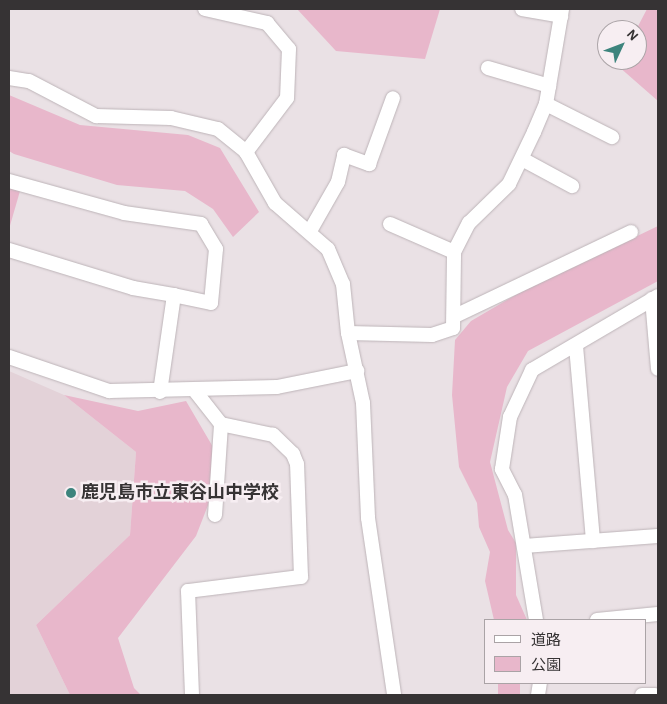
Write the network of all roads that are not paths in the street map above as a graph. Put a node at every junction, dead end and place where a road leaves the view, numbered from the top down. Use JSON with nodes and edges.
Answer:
{"nodes":[{"id":1,"x":205,"y":9,"type":"edge"},
{"id":2,"x":522,"y":9,"type":"edge"},
{"id":3,"x":562,"y":12,"type":"edge"},
{"id":4,"x":488,"y":68,"type":"dead end"},
{"id":5,"x":9,"y":78,"type":"edge"},
{"id":6,"x":549,"y":86,"type":"junction"},
{"id":7,"x":393,"y":98,"type":"dead end"},
{"id":8,"x":546,"y":104,"type":"junction"},
{"id":9,"x":612,"y":137,"type":"dead end"},
{"id":10,"x":246,"y":152,"type":"junction"},
{"id":11,"x":522,"y":159,"type":"junction"},
{"id":12,"x":9,"y":181,"type":"edge"},
{"id":13,"x":572,"y":186,"type":"dead end"},
{"id":14,"x":390,"y":224,"type":"dead end"},
{"id":15,"x":310,"y":231,"type":"junction"},
{"id":16,"x":631,"y":232,"type":"dead end"},
{"id":17,"x":9,"y":250,"type":"edge"},
{"id":18,"x":454,"y":252,"type":"junction"},
{"id":19,"x":174,"y":295,"type":"junction"},
{"id":20,"x":655,"y":297,"type":"edge"},
{"id":21,"x":455,"y":316,"type":"junction"},
{"id":22,"x":348,"y":333,"type":"junction"},
{"id":23,"x":576,"y":346,"type":"junction"},
{"id":24,"x":9,"y":357,"type":"edge"},
{"id":25,"x":658,"y":369,"type":"edge"},
{"id":26,"x":357,"y":371,"type":"junction"},
{"id":27,"x":195,"y":391,"type":"junction"},
{"id":28,"x":160,"y":392,"type":"junction"},
{"id":29,"x":221,"y":424,"type":"junction"},
{"id":30,"x":216,"y":515,"type":"dead end"},
{"id":31,"x":658,"y":536,"type":"edge"},
{"id":32,"x":593,"y":541,"type":"junction"},
{"id":33,"x":524,"y":546,"type":"junction"},
{"id":34,"x":658,"y":614,"type":"edge"},
{"id":35,"x":536,"y":619,"type":"edge"},
{"id":36,"x":607,"y":619,"type":"edge"},
{"id":37,"x":192,"y":695,"type":"edge"},
{"id":38,"x":394,"y":695,"type":"edge"},
{"id":39,"x":642,"y":695,"type":"edge"},
{"id":40,"x":655,"y":695,"type":"edge"}],
"edges":[{"from":1,"to":10,"type":"street"},
{"from":2,"to":3,"type":"street"},
{"from":3,"to":6,"type":"street"},
{"from":4,"to":6,"type":"street"},
{"from":5,"to":10,"type":"street"},
{"from":6,"to":8,"type":"street"},
{"from":7,"to":15,"type":"street"},
{"from":8,"to":9,"type":"street"},
{"from":8,"to":11,"type":"street"},
{"from":10,"to":15,"type":"street"},
{"from":11,"to":13,"type":"street"},
{"from":11,"to":18,"type":"street"},
{"from":12,"to":19,"type":"street"},
{"from":14,"to":18,"type":"street"},
{"from":15,"to":22,"type":"street"},
{"from":16,"to":21,"type":"street"},
{"from":17,"to":19,"type":"street"},
{"from":18,"to":21,"type":"street"},
{"from":19,"to":28,"type":"street"},
{"from":20,"to":23,"type":"street"},
{"from":20,"to":25,"type":"street"},
{"from":21,"to":22,"type":"street"},
{"from":22,"to":26,"type":"street"},
{"from":23,"to":32,"type":"street"},
{"from":23,"to":33,"type":"street"},
{"from":24,"to":28,"type":"street"},
{"from":26,"to":27,"type":"street"},
{"from":26,"to":38,"type":"street"},
{"from":27,"to":28,"type":"street"},
{"from":27,"to":29,"type":"street"},
{"from":29,"to":30,"type":"street"},
{"from":29,"to":37,"type":"street"},
{"from":31,"to":32,"type":"street"},
{"from":32,"to":33,"type":"street"},
{"from":33,"to":35,"type":"street"},
{"from":34,"to":36,"type":"street"},
{"from":39,"to":40,"type":"street"}]}
